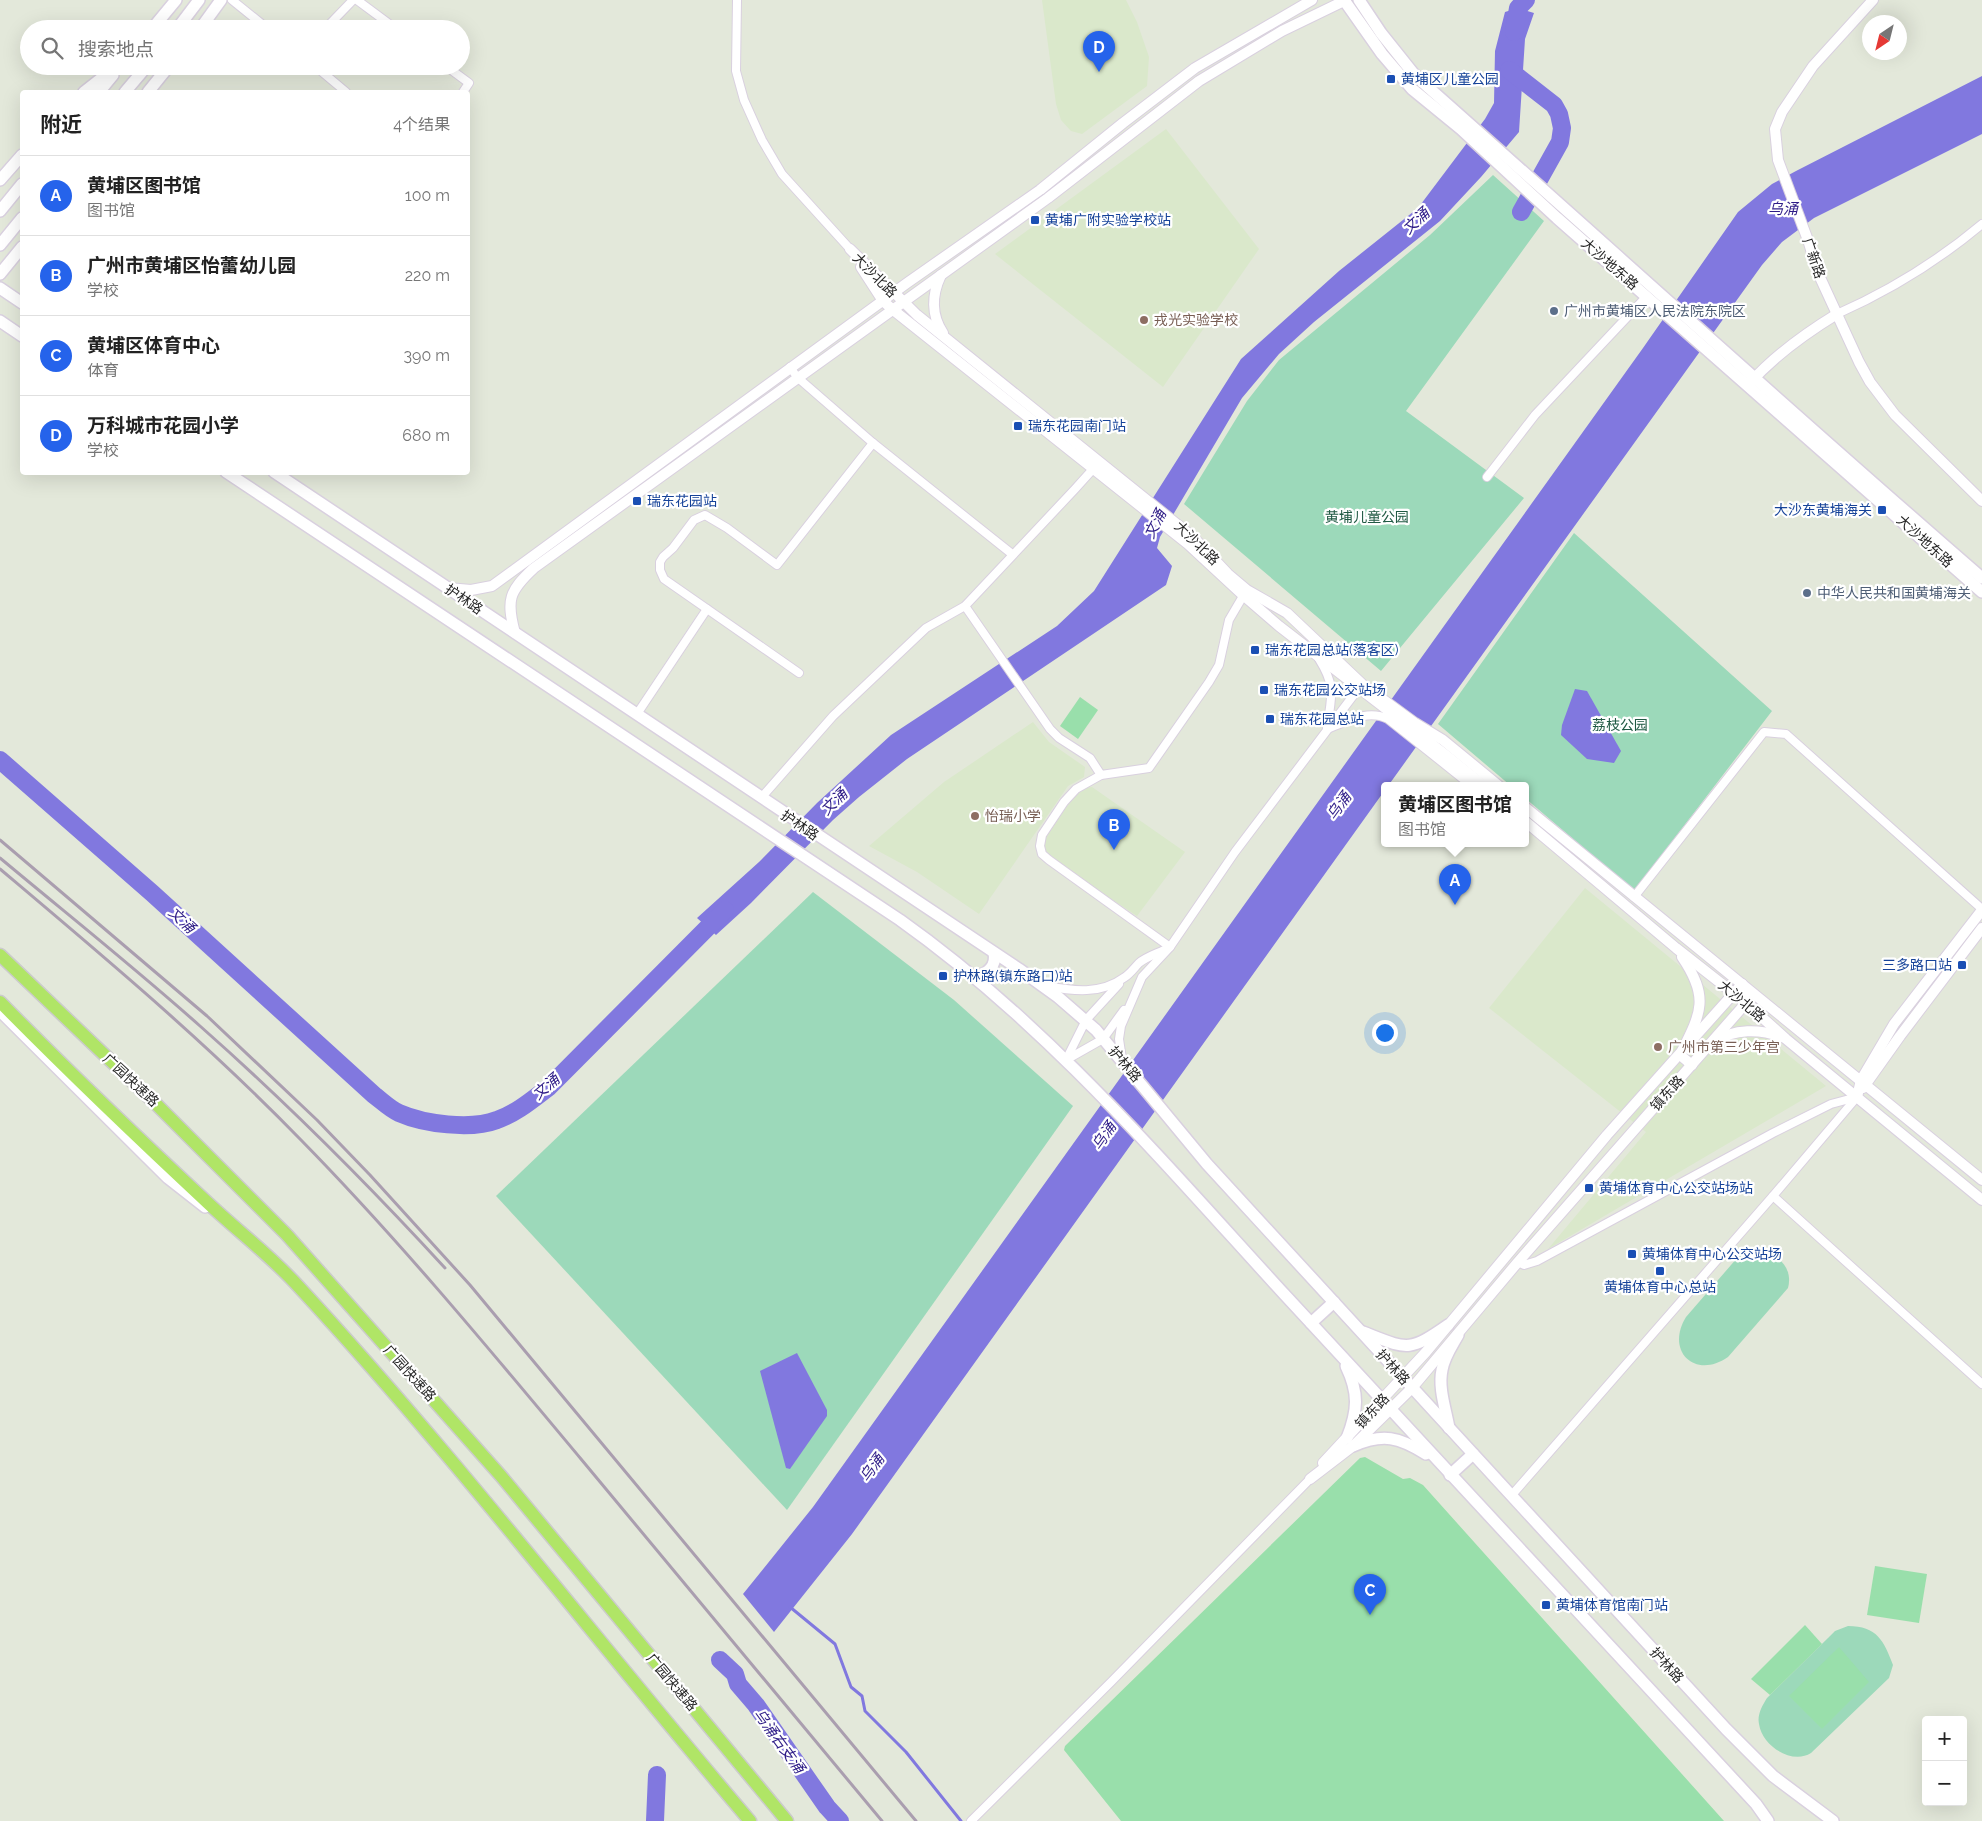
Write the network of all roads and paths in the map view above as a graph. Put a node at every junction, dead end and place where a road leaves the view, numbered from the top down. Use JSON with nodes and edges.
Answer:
{"nodes":[{"id":1,"x":176,"y":0,"type":"edge"},
{"id":2,"x":199,"y":0,"type":"edge"},
{"id":3,"x":222,"y":0,"type":"edge"},
{"id":4,"x":232,"y":0,"type":"edge"},
{"id":5,"x":355,"y":0,"type":"edge"},
{"id":6,"x":737,"y":0,"type":"edge"},
{"id":7,"x":1312,"y":0,"type":"edge"},
{"id":8,"x":1345,"y":0,"type":"edge"},
{"id":9,"x":1359,"y":0,"type":"edge"},
{"id":10,"x":1873,"y":0,"type":"edge"},
{"id":11,"x":159,"y":20,"type":"edge"},
{"id":12,"x":184,"y":20,"type":"edge"},
{"id":13,"x":207,"y":20,"type":"edge"},
{"id":14,"x":257,"y":20,"type":"edge"},
{"id":15,"x":334,"y":20,"type":"edge"},
{"id":16,"x":383,"y":20,"type":"edge"},
{"id":17,"x":106,"y":75,"type":"edge"},
{"id":18,"x":111,"y":75,"type":"edge"},
{"id":19,"x":139,"y":75,"type":"edge"},
{"id":20,"x":161,"y":75,"type":"edge"},
{"id":21,"x":326,"y":75,"type":"edge"},
{"id":22,"x":458,"y":75,"type":"edge"},
{"id":23,"x":87,"y":90,"type":"edge"},
{"id":24,"x":100,"y":90,"type":"edge"},
{"id":25,"x":127,"y":90,"type":"edge"},
{"id":26,"x":150,"y":90,"type":"edge"},
{"id":27,"x":344,"y":90,"type":"edge"},
{"id":28,"x":464,"y":90,"type":"edge"},
{"id":29,"x":1464,"y":125,"type":"junction"},
{"id":30,"x":20,"y":157,"type":"edge"},
{"id":31,"x":0,"y":180,"type":"edge"},
{"id":32,"x":20,"y":186,"type":"edge"},
{"id":33,"x":1542,"y":195,"type":"junction"},
{"id":34,"x":0,"y":211,"type":"edge"},
{"id":35,"x":20,"y":220,"type":"edge"},
{"id":36,"x":1982,"y":224,"type":"edge"},
{"id":37,"x":0,"y":245,"type":"edge"},
{"id":38,"x":20,"y":249,"type":"edge"},
{"id":39,"x":850,"y":249,"type":"junction"},
{"id":40,"x":0,"y":274,"type":"edge"},
{"id":41,"x":942,"y":274,"type":"junction"},
{"id":42,"x":0,"y":288,"type":"edge"},
{"id":43,"x":893,"y":293,"type":"junction"},
{"id":44,"x":1647,"y":296,"type":"junction"},
{"id":45,"x":883,"y":301,"type":"junction"},
{"id":46,"x":20,"y":302,"type":"edge"},
{"id":47,"x":902,"y":302,"type":"junction"},
{"id":48,"x":1664,"y":304,"type":"junction"},
{"id":49,"x":892,"y":310,"type":"junction"},
{"id":50,"x":1837,"y":314,"type":"junction"},
{"id":51,"x":0,"y":321,"type":"edge"},
{"id":52,"x":20,"y":335,"type":"edge"},
{"id":53,"x":946,"y":338,"type":"junction"},
{"id":54,"x":790,"y":367,"type":"junction"},
{"id":55,"x":797,"y":377,"type":"junction"},
{"id":56,"x":1752,"y":381,"type":"junction"},
{"id":57,"x":873,"y":444,"type":"junction"},
{"id":58,"x":1093,"y":469,"type":"junction"},
{"id":59,"x":231,"y":475,"type":"edge"},
{"id":60,"x":278,"y":475,"type":"edge"},
{"id":61,"x":1487,"y":478,"type":"dead end"},
{"id":62,"x":1124,"y":487,"type":"junction"},
{"id":63,"x":1982,"y":501,"type":"edge"},
{"id":64,"x":1012,"y":554,"type":"junction"},
{"id":65,"x":1982,"y":578,"type":"edge"},
{"id":66,"x":447,"y":588,"type":"junction"},
{"id":67,"x":1245,"y":592,"type":"junction"},
{"id":68,"x":1982,"y":592,"type":"edge"},
{"id":69,"x":965,"y":606,"type":"junction"},
{"id":70,"x":707,"y":609,"type":"junction"},
{"id":71,"x":515,"y":633,"type":"junction"},
{"id":72,"x":1316,"y":655,"type":"junction"},
{"id":73,"x":799,"y":673,"type":"dead end"},
{"id":74,"x":1360,"y":686,"type":"junction"},
{"id":75,"x":1378,"y":699,"type":"junction"},
{"id":76,"x":637,"y":714,"type":"junction"},
{"id":77,"x":1327,"y":728,"type":"junction"},
{"id":78,"x":1425,"y":744,"type":"junction"},
{"id":79,"x":1101,"y":775,"type":"junction"},
{"id":80,"x":1468,"y":782,"type":"edge"},
{"id":81,"x":1478,"y":782,"type":"edge"},
{"id":82,"x":1495,"y":782,"type":"edge"},
{"id":83,"x":761,"y":798,"type":"junction"},
{"id":84,"x":1529,"y":810,"type":"edge"},
{"id":85,"x":1529,"y":825,"type":"edge"},
{"id":86,"x":1634,"y":897,"type":"junction"},
{"id":87,"x":1982,"y":910,"type":"edge"},
{"id":88,"x":1982,"y":928,"type":"edge"},
{"id":89,"x":1170,"y":947,"type":"junction"},
{"id":90,"x":1676,"y":948,"type":"junction"},
{"id":91,"x":994,"y":952,"type":"junction"},
{"id":92,"x":0,"y":955,"type":"edge"},
{"id":93,"x":974,"y":977,"type":"junction"},
{"id":94,"x":1126,"y":977,"type":"junction"},
{"id":95,"x":1742,"y":984,"type":"junction"},
{"id":96,"x":1041,"y":985,"type":"junction"},
{"id":97,"x":1733,"y":992,"type":"junction"},
{"id":98,"x":1132,"y":998,"type":"junction"},
{"id":99,"x":0,"y":1002,"type":"edge"},
{"id":100,"x":1746,"y":1003,"type":"junction"},
{"id":101,"x":0,"y":1011,"type":"edge"},
{"id":102,"x":1086,"y":1020,"type":"junction"},
{"id":103,"x":1103,"y":1039,"type":"junction"},
{"id":104,"x":1786,"y":1039,"type":"junction"},
{"id":105,"x":1680,"y":1055,"type":"junction"},
{"id":106,"x":1700,"y":1056,"type":"junction"},
{"id":107,"x":1066,"y":1060,"type":"junction"},
{"id":108,"x":1123,"y":1061,"type":"junction"},
{"id":109,"x":1692,"y":1065,"type":"junction"},
{"id":110,"x":1864,"y":1082,"type":"junction"},
{"id":111,"x":1856,"y":1097,"type":"junction"},
{"id":112,"x":1982,"y":1180,"type":"edge"},
{"id":113,"x":1773,"y":1196,"type":"junction"},
{"id":114,"x":1982,"y":1200,"type":"edge"},
{"id":115,"x":253,"y":1243,"type":"junction"},
{"id":116,"x":1518,"y":1262,"type":"junction"},
{"id":117,"x":1334,"y":1302,"type":"junction"},
{"id":118,"x":1312,"y":1323,"type":"junction"},
{"id":119,"x":1448,"y":1325,"type":"junction"},
{"id":120,"x":1360,"y":1330,"type":"junction"},
{"id":121,"x":1458,"y":1335,"type":"junction"},
{"id":122,"x":1341,"y":1355,"type":"junction"},
{"id":123,"x":1403,"y":1378,"type":"junction"},
{"id":124,"x":1982,"y":1384,"type":"edge"},
{"id":125,"x":1412,"y":1388,"type":"junction"},
{"id":126,"x":1382,"y":1400,"type":"junction"},
{"id":127,"x":1391,"y":1409,"type":"junction"},
{"id":128,"x":1448,"y":1428,"type":"junction"},
{"id":129,"x":1350,"y":1442,"type":"junction"},
{"id":130,"x":1473,"y":1454,"type":"junction"},
{"id":131,"x":1439,"y":1462,"type":"junction"},
{"id":132,"x":1450,"y":1475,"type":"junction"},
{"id":133,"x":1310,"y":1479,"type":"joint"},
{"id":134,"x":1511,"y":1496,"type":"junction"},
{"id":135,"x":1756,"y":1804,"type":"junction"},
{"id":136,"x":750,"y":1821,"type":"edge"},
{"id":137,"x":787,"y":1821,"type":"edge"},
{"id":138,"x":971,"y":1821,"type":"edge"},
{"id":139,"x":1768,"y":1821,"type":"edge"},
{"id":140,"x":1777,"y":1821,"type":"edge"},
{"id":141,"x":1833,"y":1821,"type":"edge"}],
"edges":[{"from":1,"to":11,"type":"main road"},
{"from":2,"to":12,"type":"main road"},
{"from":3,"to":13,"type":"main road"},
{"from":4,"to":14,"type":"street"},
{"from":5,"to":15,"type":"street"},
{"from":5,"to":16,"type":"street"},
{"from":6,"to":39,"type":"street"},
{"from":7,"to":43,"type":"street"},
{"from":8,"to":29,"type":"main road","name":"大沙地东路"},
{"from":8,"to":41,"type":"street"},
{"from":9,"to":29,"type":"main road","name":"大沙地东路"},
{"from":10,"to":50,"type":"street","name":"广新路"},
{"from":17,"to":23,"type":"main road"},
{"from":18,"to":24,"type":"main road"},
{"from":19,"to":25,"type":"main road"},
{"from":20,"to":26,"type":"main road"},
{"from":21,"to":27,"type":"street"},
{"from":22,"to":28,"type":"street"},
{"from":29,"to":33,"type":"main road","name":"大沙地东路"},
{"from":30,"to":31,"type":"main road"},
{"from":32,"to":34,"type":"main road"},
{"from":33,"to":44,"type":"main road","name":"大沙地东路"},
{"from":33,"to":48,"type":"main road","name":"大沙地东路"},
{"from":35,"to":37,"type":"main road"},
{"from":36,"to":50,"type":"street"},
{"from":38,"to":40,"type":"main road"},
{"from":39,"to":43,"type":"street","name":"大沙北路"},
{"from":39,"to":45,"type":"street","name":"大沙北路"},
{"from":41,"to":47,"type":"street"},
{"from":41,"to":53,"type":"street"},
{"from":42,"to":46,"type":"main road"},
{"from":43,"to":45,"type":"street"},
{"from":43,"to":47,"type":"street","name":"大沙北路"},
{"from":44,"to":48,"type":"main road","name":"大沙地东路"},
{"from":44,"to":61,"type":"street"},
{"from":45,"to":49,"type":"street","name":"大沙北路"},
{"from":45,"to":54,"type":"street"},
{"from":47,"to":49,"type":"street"},
{"from":47,"to":53,"type":"street","name":"大沙北路"},
{"from":48,"to":56,"type":"main road","name":"大沙地东路"},
{"from":49,"to":55,"type":"street"},
{"from":49,"to":58,"type":"street","name":"大沙北路"},
{"from":50,"to":56,"type":"street"},
{"from":50,"to":63,"type":"street","name":"广新路"},
{"from":51,"to":52,"type":"main road"},
{"from":53,"to":62,"type":"street","name":"大沙北路"},
{"from":54,"to":55,"type":"street"},
{"from":54,"to":66,"type":"street"},
{"from":55,"to":57,"type":"street"},
{"from":55,"to":71,"type":"street"},
{"from":56,"to":65,"type":"main road","name":"大沙地东路"},
{"from":56,"to":68,"type":"main road","name":"大沙地东路"},
{"from":57,"to":64,"type":"street"},
{"from":57,"to":70,"type":"street"},
{"from":58,"to":62,"type":"street","name":"大沙北路"},
{"from":58,"to":64,"type":"street"},
{"from":59,"to":93,"type":"main road","name":"护林路"},
{"from":60,"to":66,"type":"main road","name":"护林路"},
{"from":62,"to":67,"type":"street","name":"大沙北路"},
{"from":62,"to":67,"type":"street","name":"大沙北路"},
{"from":64,"to":69,"type":"street"},
{"from":66,"to":71,"type":"main road","name":"护林路"},
{"from":67,"to":72,"type":"street","name":"大沙北路"},
{"from":67,"to":74,"type":"street","name":"大沙北路"},
{"from":67,"to":79,"type":"street"},
{"from":69,"to":79,"type":"street"},
{"from":69,"to":83,"type":"street"},
{"from":70,"to":73,"type":"street"},
{"from":70,"to":76,"type":"street"},
{"from":71,"to":76,"type":"main road","name":"护林路"},
{"from":72,"to":74,"type":"street","name":"大沙北路"},
{"from":72,"to":77,"type":"street"},
{"from":74,"to":75,"type":"street","name":"大沙北路"},
{"from":74,"to":77,"type":"street"},
{"from":75,"to":78,"type":"street","name":"大沙北路"},
{"from":75,"to":82,"type":"street","name":"大沙北路"},
{"from":76,"to":83,"type":"main road","name":"护林路"},
{"from":77,"to":78,"type":"street"},
{"from":77,"to":89,"type":"street"},
{"from":78,"to":80,"type":"street"},
{"from":78,"to":81,"type":"street","name":"大沙北路"},
{"from":79,"to":89,"type":"street"},
{"from":83,"to":91,"type":"main road","name":"护林路"},
{"from":84,"to":86,"type":"street","name":"大沙北路"},
{"from":85,"to":90,"type":"street","name":"大沙北路"},
{"from":86,"to":87,"type":"street"},
{"from":86,"to":95,"type":"street","name":"大沙北路"},
{"from":87,"to":110,"type":"street"},
{"from":88,"to":110,"type":"street"},
{"from":89,"to":94,"type":"street"},
{"from":89,"to":98,"type":"street"},
{"from":90,"to":97,"type":"street","name":"大沙北路"},
{"from":90,"to":105,"type":"street"},
{"from":91,"to":93,"type":"main road"},
{"from":91,"to":96,"type":"main road","name":"护林路"},
{"from":92,"to":137,"type":"highway","name":"广园快速路"},
{"from":93,"to":107,"type":"main road","name":"护林路"},
{"from":94,"to":96,"type":"street"},
{"from":94,"to":102,"type":"street"},
{"from":95,"to":97,"type":"street","name":"镇东路"},
{"from":95,"to":100,"type":"street"},
{"from":95,"to":110,"type":"street","name":"大沙北路"},
{"from":96,"to":102,"type":"main road","name":"护林路"},
{"from":97,"to":100,"type":"street","name":"大沙北路"},
{"from":97,"to":105,"type":"street","name":"镇东路"},
{"from":98,"to":103,"type":"street"},
{"from":98,"to":108,"type":"street"},
{"from":99,"to":115,"type":"highway","name":"广园快速路"},
{"from":100,"to":104,"type":"street","name":"大沙北路"},
{"from":100,"to":106,"type":"street","name":"镇东路"},
{"from":101,"to":115,"type":"main road"},
{"from":102,"to":103,"type":"main road","name":"护林路"},
{"from":102,"to":107,"type":"street"},
{"from":103,"to":107,"type":"street"},
{"from":103,"to":108,"type":"main road","name":"护林路"},
{"from":104,"to":106,"type":"street"},
{"from":104,"to":111,"type":"street","name":"大沙北路"},
{"from":105,"to":109,"type":"street"},
{"from":105,"to":119,"type":"street","name":"镇东路"},
{"from":106,"to":109,"type":"street","name":"镇东路"},
{"from":107,"to":118,"type":"main road","name":"护林路"},
{"from":108,"to":117,"type":"main road","name":"护林路"},
{"from":109,"to":116,"type":"street","name":"镇东路"},
{"from":110,"to":111,"type":"street"},
{"from":110,"to":112,"type":"street","name":"大沙北路"},
{"from":111,"to":113,"type":"street"},
{"from":111,"to":114,"type":"street","name":"大沙北路"},
{"from":111,"to":116,"type":"street"},
{"from":113,"to":124,"type":"street"},
{"from":113,"to":134,"type":"street"},
{"from":115,"to":136,"type":"highway","name":"广园快速路"},
{"from":116,"to":121,"type":"street","name":"镇东路"},
{"from":117,"to":118,"type":"main road"},
{"from":117,"to":120,"type":"main road","name":"护林路"},
{"from":118,"to":122,"type":"main road","name":"护林路"},
{"from":119,"to":120,"type":"main road"},
{"from":119,"to":123,"type":"street","name":"镇东路"},
{"from":120,"to":123,"type":"main road","name":"护林路"},
{"from":121,"to":125,"type":"street","name":"镇东路"},
{"from":121,"to":128,"type":"main road"},
{"from":122,"to":126,"type":"main road","name":"护林路"},
{"from":122,"to":129,"type":"main road"},
{"from":123,"to":125,"type":"main road","name":"护林路"},
{"from":123,"to":126,"type":"street","name":"镇东路"},
{"from":125,"to":127,"type":"street","name":"镇东路"},
{"from":125,"to":128,"type":"main road","name":"护林路"},
{"from":126,"to":127,"type":"main road","name":"护林路"},
{"from":126,"to":129,"type":"street","name":"镇东路"},
{"from":127,"to":129,"type":"street","name":"镇东路"},
{"from":127,"to":131,"type":"main road","name":"护林路"},
{"from":128,"to":130,"type":"main road","name":"护林路"},
{"from":129,"to":131,"type":"main road"},
{"from":129,"to":133,"type":"street","name":"镇东路"},
{"from":130,"to":132,"type":"main road"},
{"from":130,"to":134,"type":"main road","name":"护林路"},
{"from":131,"to":132,"type":"main road","name":"护林路"},
{"from":132,"to":135,"type":"main road","name":"护林路"},
{"from":133,"to":138,"type":"street"},
{"from":134,"to":141,"type":"main road","name":"护林路"},
{"from":135,"to":139,"type":"main road","name":"护林路"},
{"from":135,"to":140,"type":"main road"}]}
